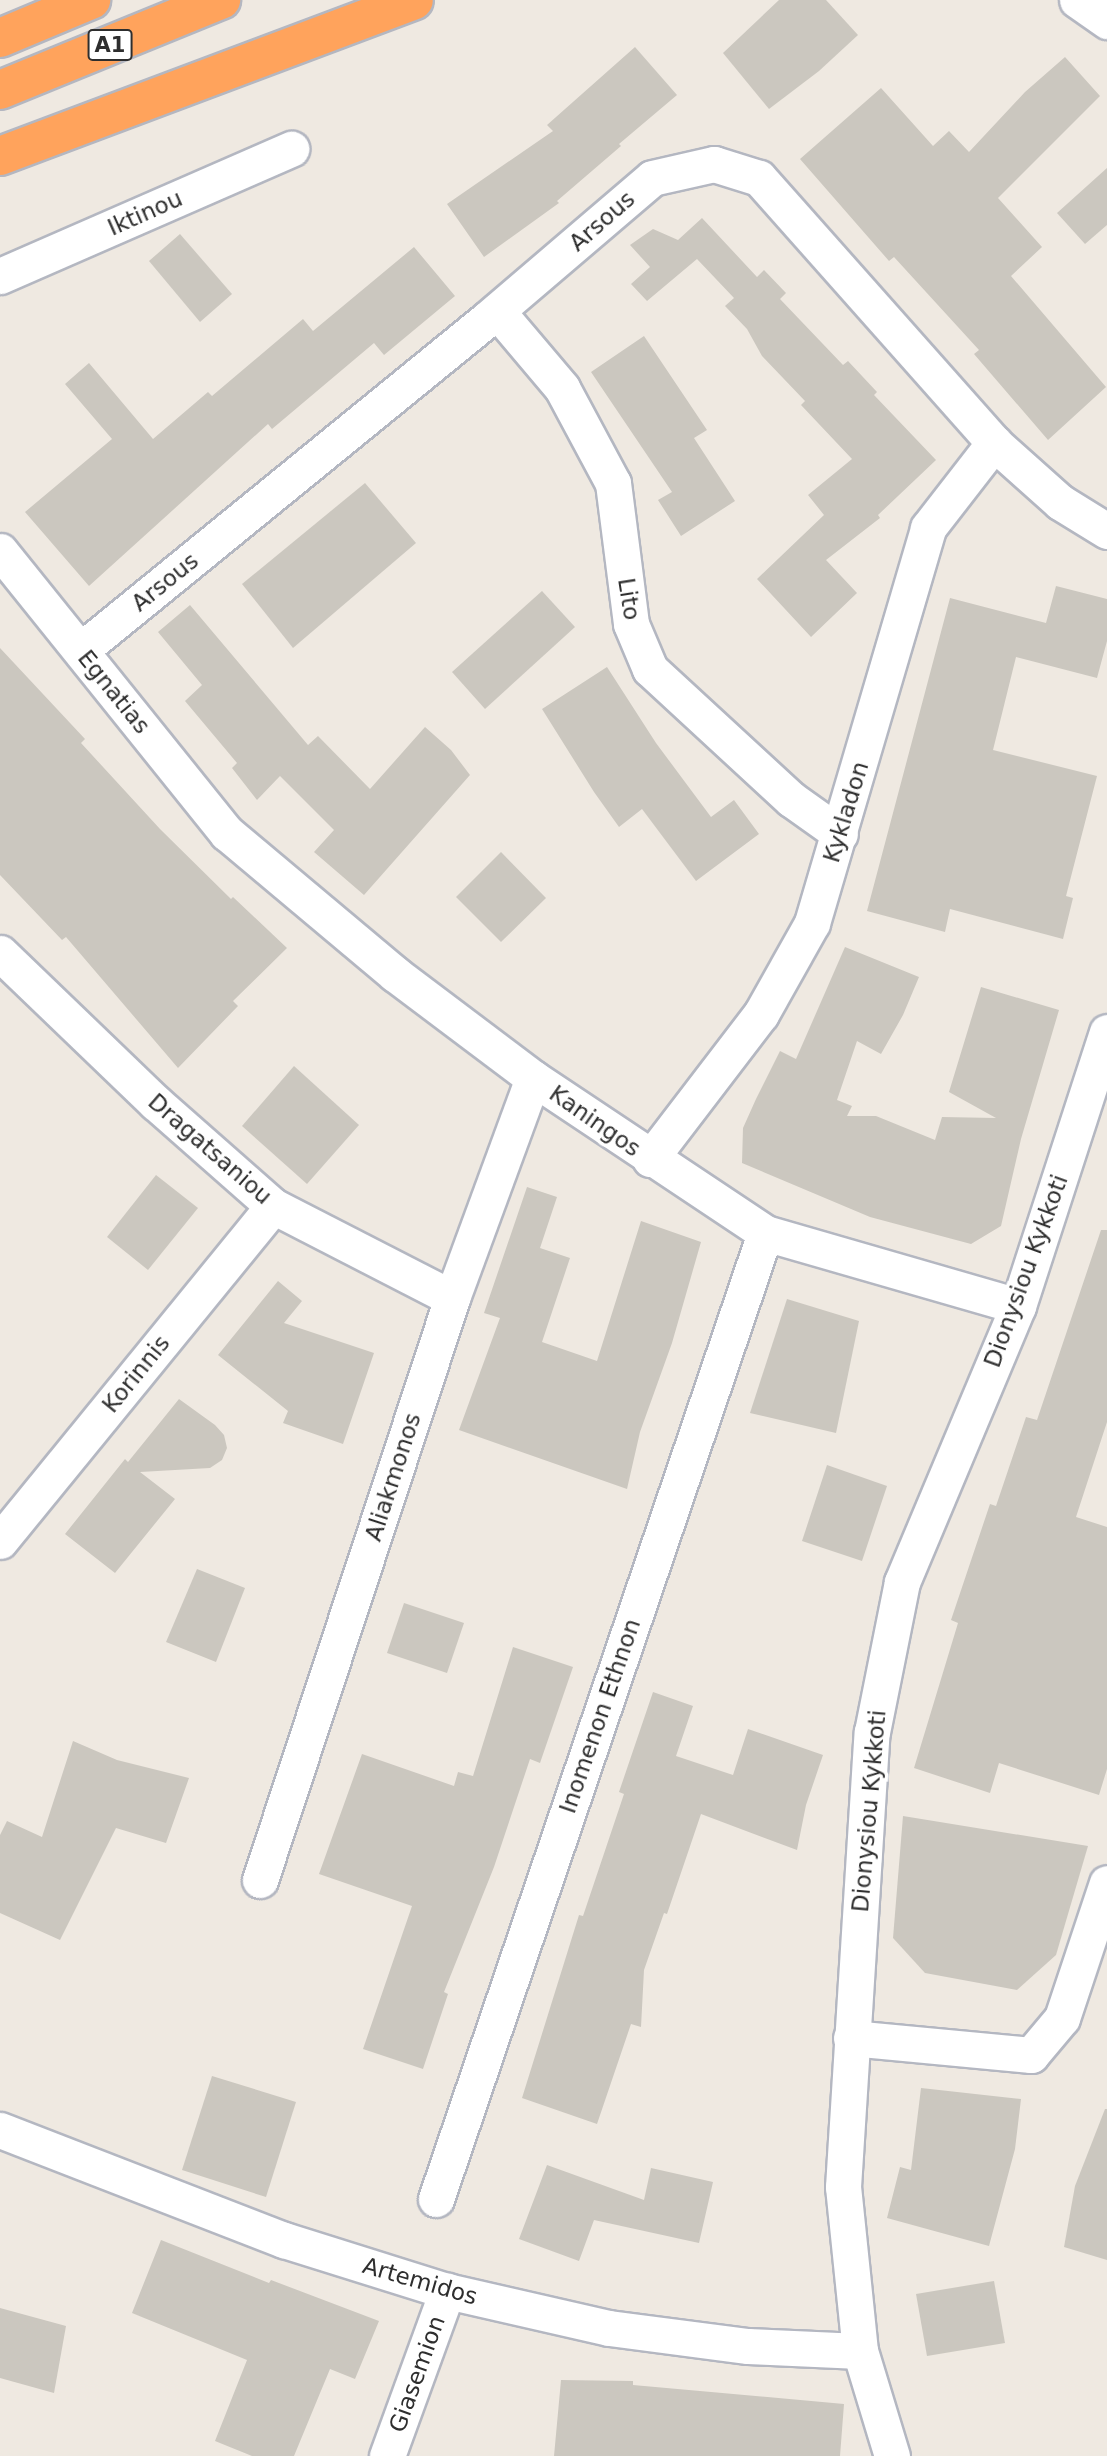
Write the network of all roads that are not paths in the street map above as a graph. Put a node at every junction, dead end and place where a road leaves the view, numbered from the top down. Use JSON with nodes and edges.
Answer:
{"nodes":[{"id":1,"x":91,"y":0,"type":"edge"},
{"id":2,"x":221,"y":0,"type":"edge"},
{"id":3,"x":414,"y":0,"type":"edge"},
{"id":4,"x":1077,"y":0,"type":"edge"},
{"id":5,"x":1107,"y":21,"type":"edge"},
{"id":6,"x":0,"y":38,"type":"edge"},
{"id":7,"x":0,"y":90,"type":"edge"},
{"id":8,"x":291,"y":149,"type":"dead end"},
{"id":9,"x":0,"y":156,"type":"edge"},
{"id":10,"x":0,"y":276,"type":"edge"},
{"id":11,"x":497,"y":311,"type":"junction"},
{"id":12,"x":994,"y":443,"type":"junction"},
{"id":13,"x":1107,"y":531,"type":"edge"},
{"id":14,"x":0,"y":551,"type":"edge"},
{"id":15,"x":81,"y":650,"type":"junction"},
{"id":16,"x":227,"y":833,"type":"joint"},
{"id":17,"x":840,"y":834,"type":"junction"},
{"id":18,"x":0,"y":953,"type":"edge"},
{"id":19,"x":1107,"y":1032,"type":"edge"},
{"id":20,"x":533,"y":1078,"type":"junction"},
{"id":21,"x":650,"y":1159,"type":"junction"},
{"id":22,"x":273,"y":1206,"type":"junction"},
{"id":23,"x":765,"y":1233,"type":"junction"},
{"id":24,"x":452,"y":1298,"type":"junction"},
{"id":25,"x":1018,"y":1306,"type":"junction"},
{"id":26,"x":0,"y":1541,"type":"edge"},
{"id":27,"x":260,"y":1880,"type":"dead end"},
{"id":28,"x":1107,"y":1883,"type":"edge"},
{"id":29,"x":851,"y":2038,"type":"junction"},
{"id":30,"x":0,"y":2130,"type":"edge"},
{"id":31,"x":436,"y":2199,"type":"dead end"},
{"id":32,"x":447,"y":2291,"type":"junction"},
{"id":33,"x":860,"y":2351,"type":"junction"},
{"id":34,"x":387,"y":2456,"type":"edge"},
{"id":35,"x":892,"y":2456,"type":"edge"}],
"edges":[{"from":1,"to":6,"type":"highway","number":"A1"},
{"from":2,"to":7,"type":"highway","number":"A1"},
{"from":3,"to":9,"type":"highway"},
{"from":4,"to":5,"type":"street"},
{"from":8,"to":10,"type":"street","name":"Iktinou"},
{"from":11,"to":12,"type":"street","name":"Arsous"},
{"from":11,"to":15,"type":"street","name":"Arsous"},
{"from":11,"to":17,"type":"street","name":"Lito"},
{"from":12,"to":13,"type":"street","name":"Arsous"},
{"from":12,"to":17,"type":"street","name":"Kykladon"},
{"from":14,"to":15,"type":"street","name":"Egnatias"},
{"from":15,"to":16,"type":"street","name":"Egnatias"},
{"from":16,"to":20,"type":"street","name":"Kaningos"},
{"from":17,"to":21,"type":"street","name":"Kykladon"},
{"from":18,"to":22,"type":"street","name":"Dragatsaniou"},
{"from":19,"to":25,"type":"street","name":"Dionysiou Kykkoti"},
{"from":20,"to":21,"type":"street","name":"Kaningos"},
{"from":20,"to":24,"type":"street","name":"Aliakmonos"},
{"from":21,"to":23,"type":"street","name":"Kaningos"},
{"from":22,"to":24,"type":"street","name":"Dragatsaniou"},
{"from":22,"to":26,"type":"street","name":"Korinnis"},
{"from":23,"to":25,"type":"street","name":"Kaningos"},
{"from":23,"to":31,"type":"street","name":"Inomenon Ethnon"},
{"from":24,"to":27,"type":"street","name":"Aliakmonos"},
{"from":25,"to":29,"type":"street","name":"Dionysiou Kykkoti"},
{"from":28,"to":29,"type":"street"},
{"from":29,"to":33,"type":"street","name":"Dionysiou Kykkoti"},
{"from":30,"to":32,"type":"street","name":"Artemidos"},
{"from":32,"to":33,"type":"street","name":"Artemidos"},
{"from":32,"to":34,"type":"street","name":"Giasemion"},
{"from":33,"to":35,"type":"street","name":"Dionysiou Kykkoti"}]}
